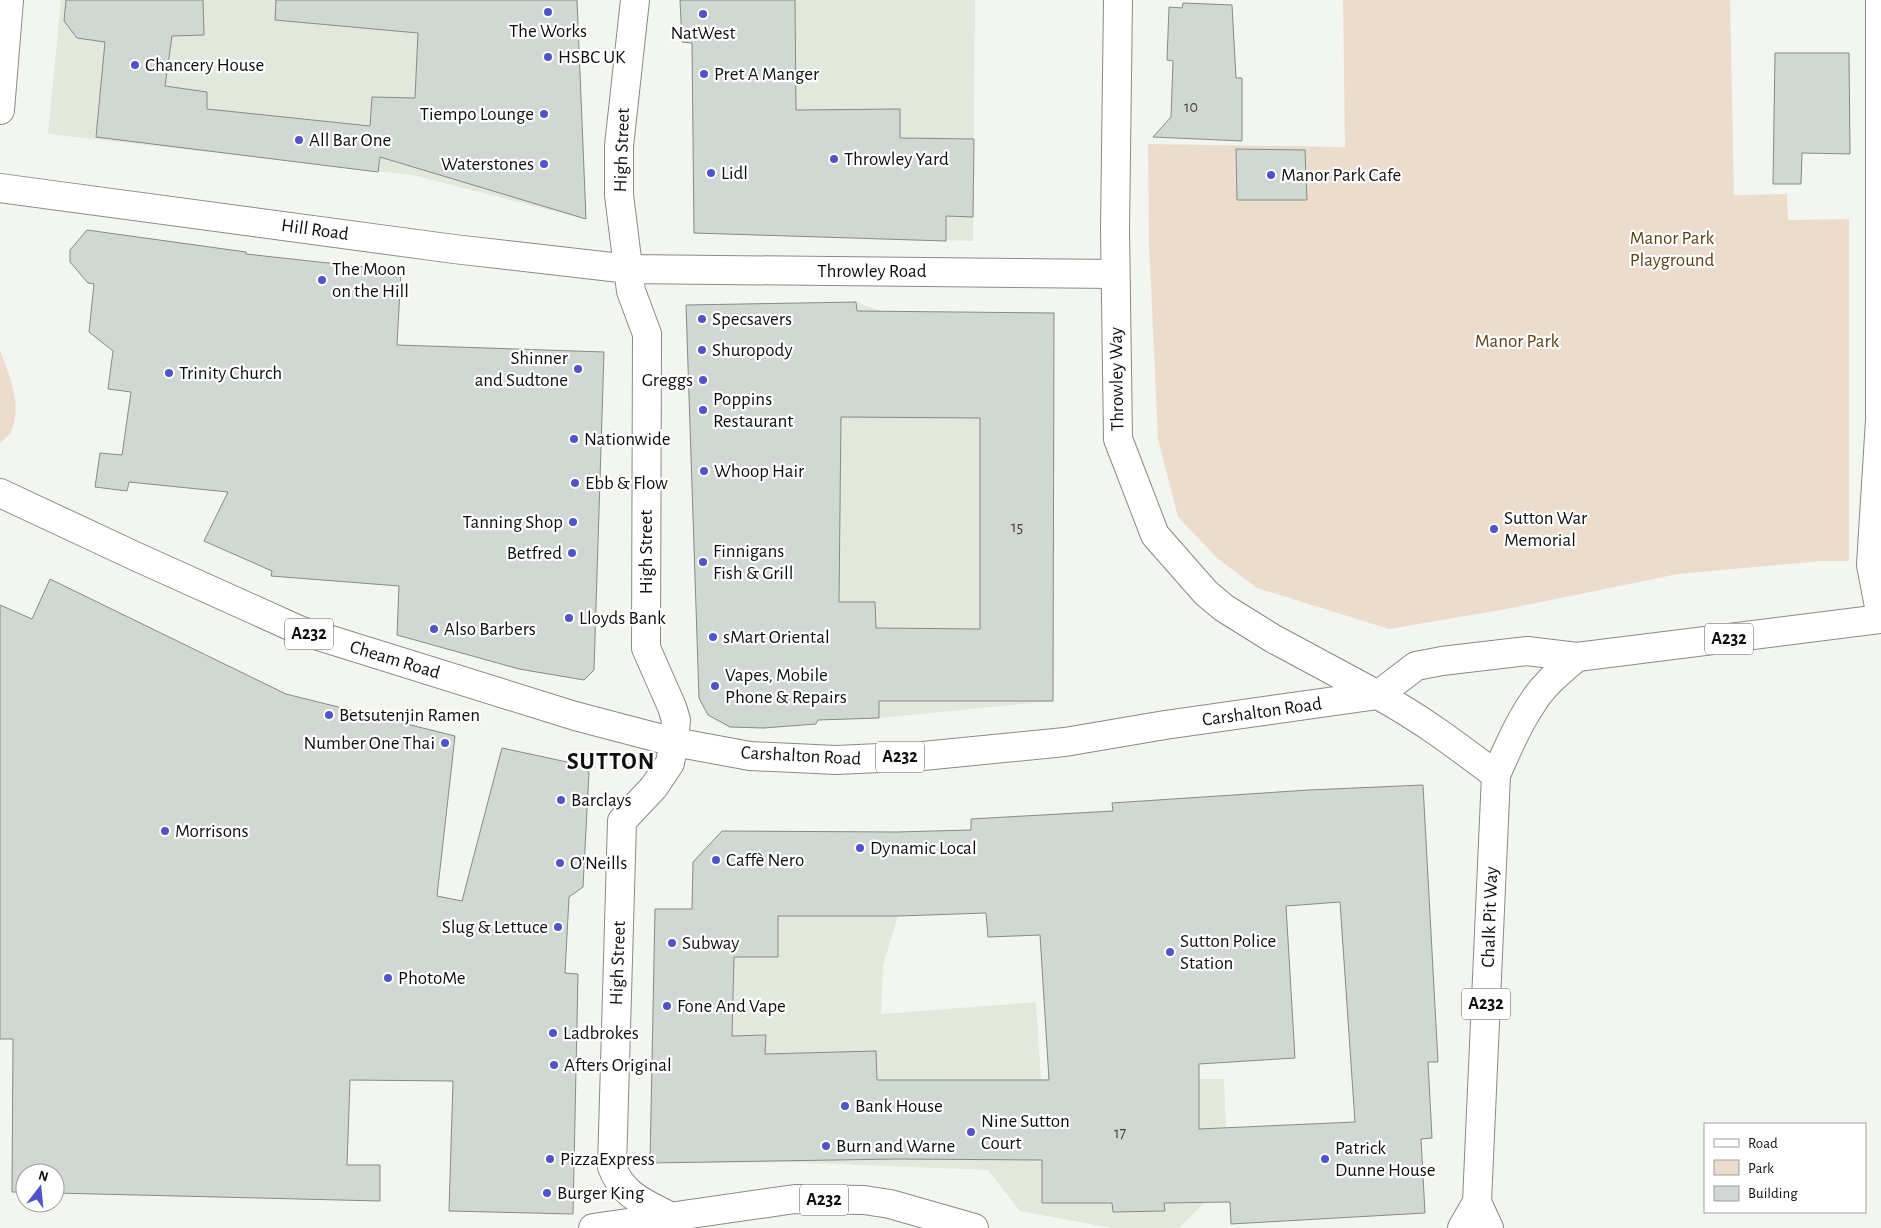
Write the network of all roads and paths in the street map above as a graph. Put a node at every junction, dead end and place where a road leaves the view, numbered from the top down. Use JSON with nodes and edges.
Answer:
{"nodes":[{"id":1,"x":9,"y":0,"type":"edge"},
{"id":2,"x":635,"y":0,"type":"edge"},
{"id":3,"x":1118,"y":0,"type":"edge"},
{"id":4,"x":1880,"y":0,"type":"edge"},
{"id":5,"x":0,"y":110,"type":"edge"},
{"id":6,"x":0,"y":188,"type":"edge"},
{"id":7,"x":630,"y":269,"type":"junction"},
{"id":8,"x":1115,"y":274,"type":"junction"},
{"id":9,"x":0,"y":493,"type":"edge"},
{"id":10,"x":1881,"y":618,"type":"edge"},
{"id":11,"x":1577,"y":657,"type":"junction"},
{"id":12,"x":1378,"y":695,"type":"junction"},
{"id":13,"x":635,"y":733,"type":"joint"},
{"id":14,"x":674,"y":742,"type":"junction"},
{"id":15,"x":1496,"y":775,"type":"junction"},
{"id":16,"x":1477,"y":1202,"type":"junction"},
{"id":17,"x":666,"y":1222,"type":"edge"},
{"id":18,"x":593,"y":1228,"type":"edge"},
{"id":19,"x":974,"y":1228,"type":"edge"},
{"id":20,"x":1462,"y":1228,"type":"edge"},
{"id":21,"x":1489,"y":1228,"type":"edge"}],
"edges":[{"from":1,"to":5,"type":"main road"},
{"from":2,"to":7,"type":"main road","name":"High Street"},
{"from":3,"to":8,"type":"main road","name":"Throwley Way"},
{"from":4,"to":10,"type":"main road"},
{"from":6,"to":7,"type":"main road","name":"Hill Road"},
{"from":7,"to":8,"type":"main road","name":"Throwley Road"},
{"from":7,"to":14,"type":"main road","name":"High Street"},
{"from":8,"to":12,"type":"main road","name":"Throwley Way"},
{"from":9,"to":13,"type":"main road","name":"Cheam Road","number":"A232"},
{"from":10,"to":11,"type":"main road","name":"Carshalton Road","number":"A232"},
{"from":11,"to":12,"type":"main road","name":"Carshalton Road","number":"A232"},
{"from":11,"to":15,"type":"main road","number":"A232"},
{"from":12,"to":14,"type":"main road","name":"Carshalton Road","number":"A232"},
{"from":12,"to":15,"type":"main road"},
{"from":13,"to":14,"type":"main road","name":"Carshalton Road","number":"A232"},
{"from":14,"to":17,"type":"main road","name":"High Street"},
{"from":15,"to":16,"type":"main road","name":"Chalk Pit Way","number":"A232"},
{"from":16,"to":20,"type":"main road","name":"Chalk Pit Way","number":"A232"},
{"from":16,"to":21,"type":"main road"},
{"from":17,"to":18,"type":"main road","number":"A232"},
{"from":17,"to":19,"type":"main road","number":"A232"}]}
